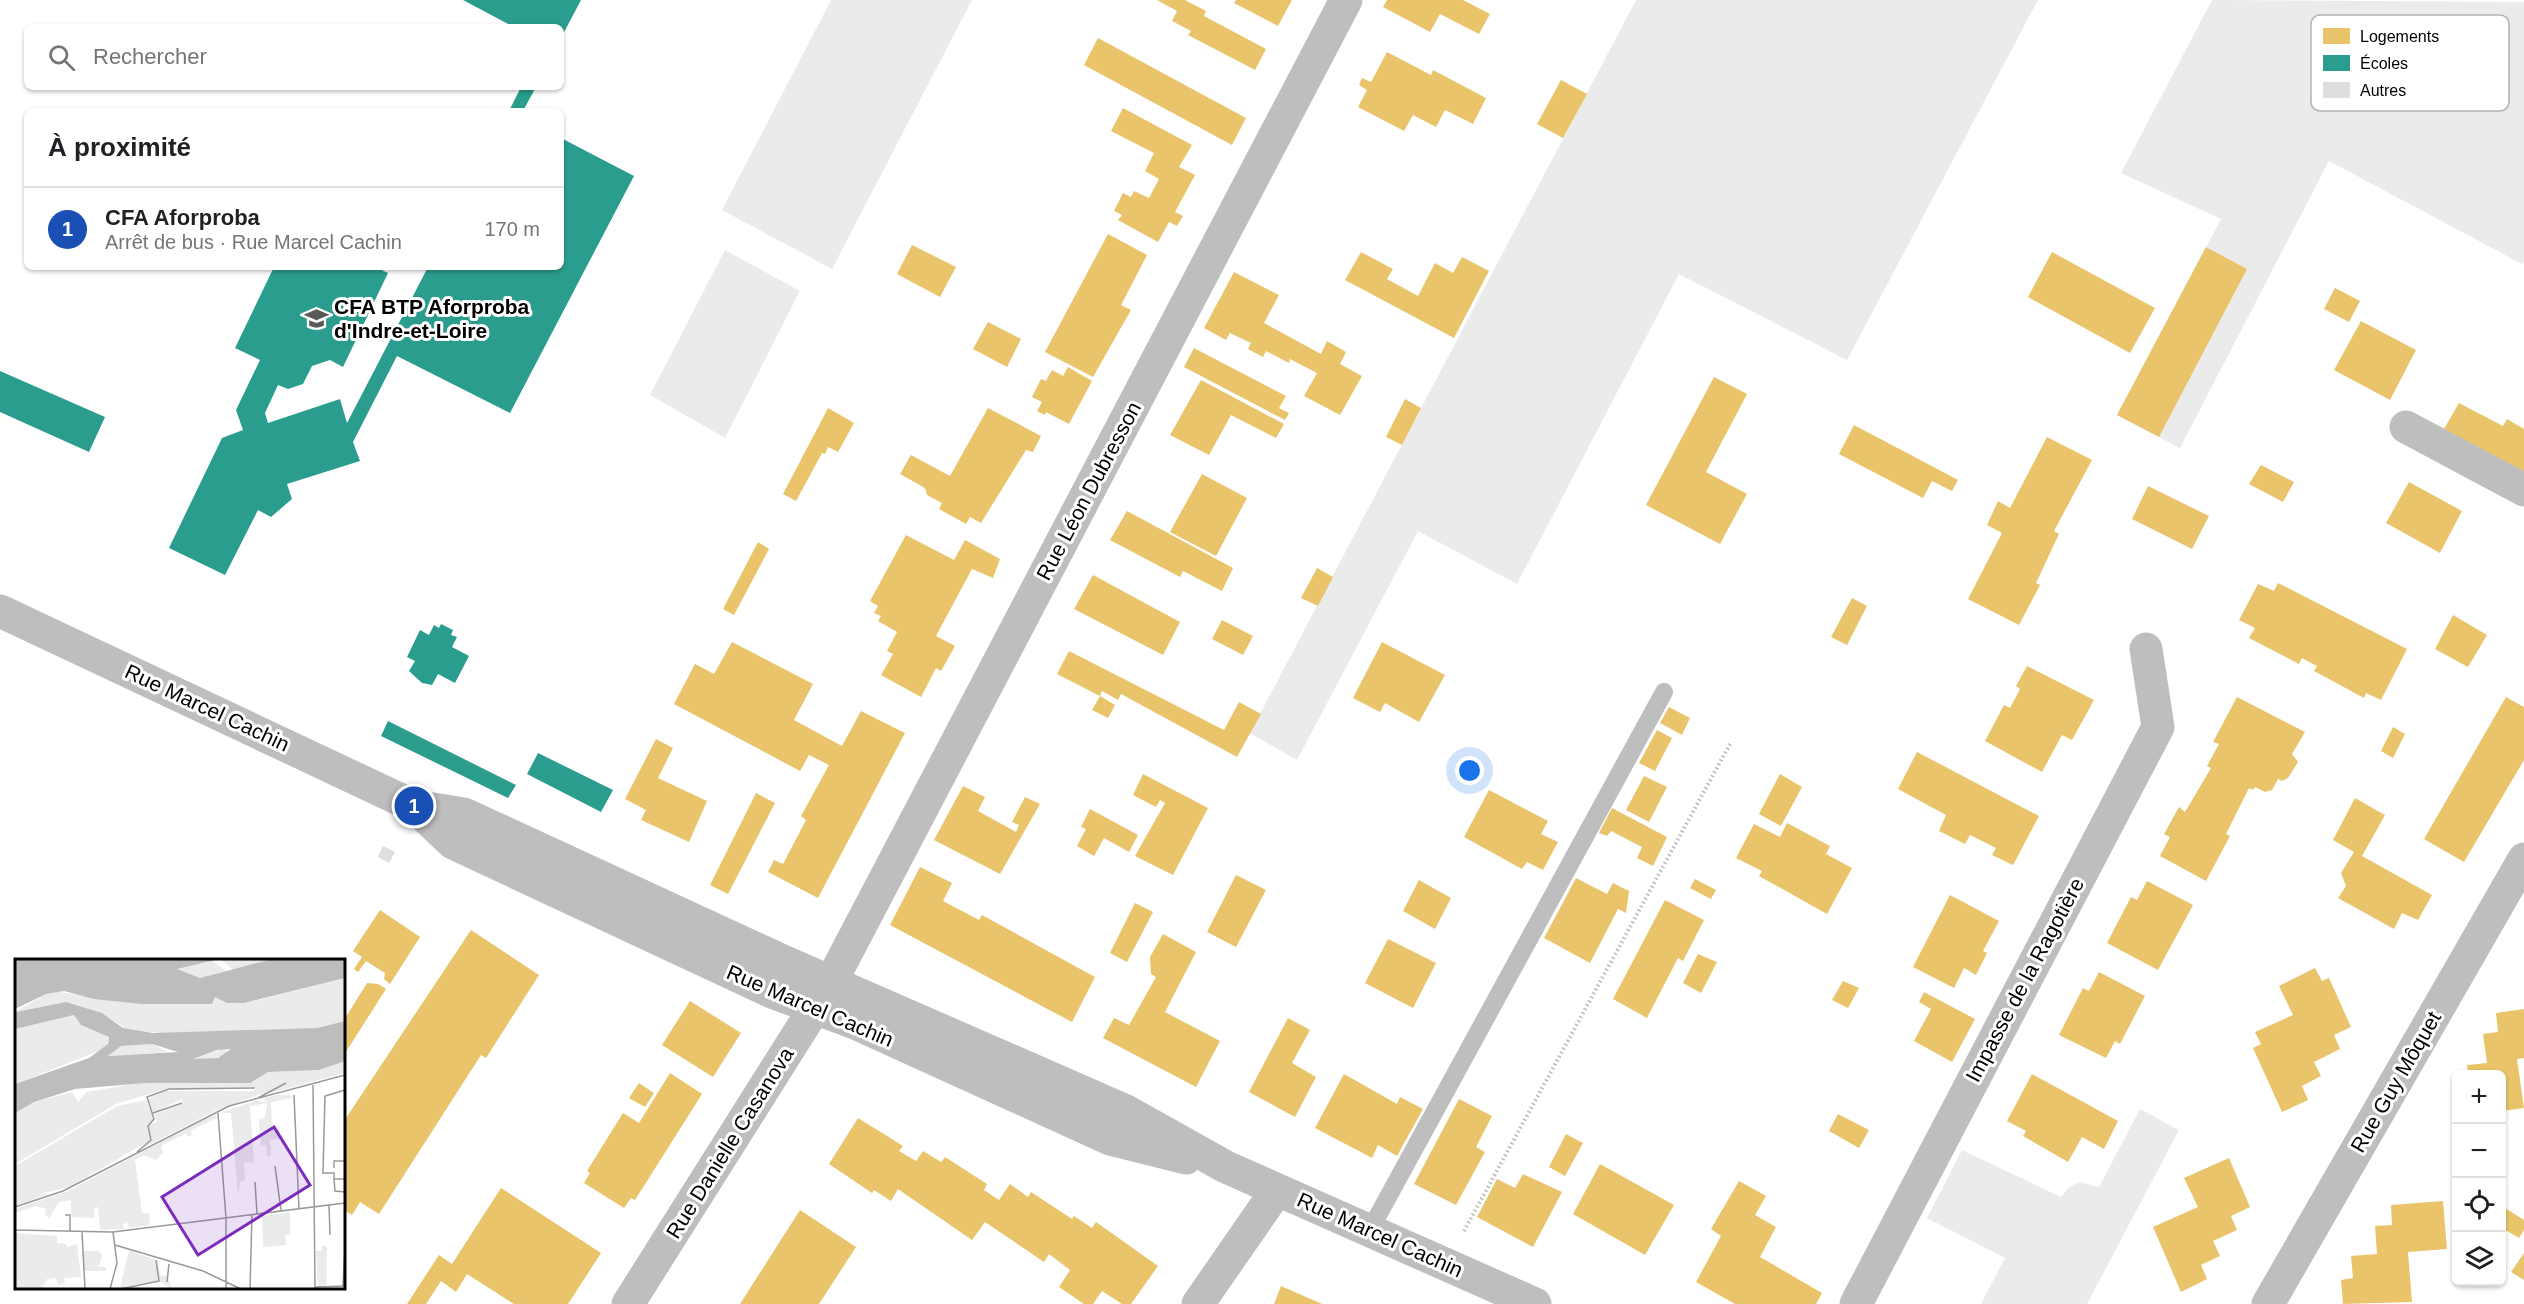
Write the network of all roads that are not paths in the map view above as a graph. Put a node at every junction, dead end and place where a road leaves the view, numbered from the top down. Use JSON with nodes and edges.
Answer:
{"nodes":[{"id":1,"x":1346,"y":0,"type":"edge"},
{"id":2,"x":2406,"y":427,"type":"dead end"},
{"id":3,"x":2524,"y":490,"type":"edge"},
{"id":4,"x":0,"y":611,"type":"edge"},
{"id":5,"x":2146,"y":649,"type":"dead end"},
{"id":6,"x":1664,"y":692,"type":"dead end"},
{"id":7,"x":414,"y":806,"type":"junction"},
{"id":8,"x":2524,"y":859,"type":"edge"},
{"id":9,"x":831,"y":982,"type":"junction"},
{"id":10,"x":814,"y":1010,"type":"junction"},
{"id":11,"x":1226,"y":1167,"type":"junction"},
{"id":12,"x":1277,"y":1190,"type":"junction"},
{"id":13,"x":1370,"y":1230,"type":"junction"},
{"id":14,"x":628,"y":1304,"type":"edge"},
{"id":15,"x":1198,"y":1304,"type":"edge"},
{"id":16,"x":1535,"y":1304,"type":"edge"},
{"id":17,"x":1856,"y":1304,"type":"edge"},
{"id":18,"x":2268,"y":1304,"type":"edge"}],
"edges":[{"from":1,"to":9,"type":"street","name":"Rue Léon Dubresson"},
{"from":2,"to":3,"type":"street"},
{"from":4,"to":7,"type":"street","name":"Rue Marcel Cachin"},
{"from":5,"to":17,"type":"street","name":"Impasse de la Ragotière"},
{"from":6,"to":13,"type":"lane"},
{"from":7,"to":9,"type":"street","name":"Rue Marcel Cachin"},
{"from":7,"to":10,"type":"street","name":"Rue Marcel Cachin"},
{"from":8,"to":18,"type":"street","name":"Rue Guy Môquet"},
{"from":9,"to":10,"type":"street","name":"Rue Danielle Casanova"},
{"from":9,"to":11,"type":"street","name":"Rue Marcel Cachin"},
{"from":10,"to":11,"type":"street","name":"Rue Marcel Cachin"},
{"from":10,"to":14,"type":"street","name":"Rue Danielle Casanova"},
{"from":11,"to":12,"type":"street","name":"Rue Marcel Cachin"},
{"from":12,"to":13,"type":"street","name":"Rue Marcel Cachin"},
{"from":12,"to":15,"type":"street"},
{"from":13,"to":16,"type":"street","name":"Rue Marcel Cachin"}]}
